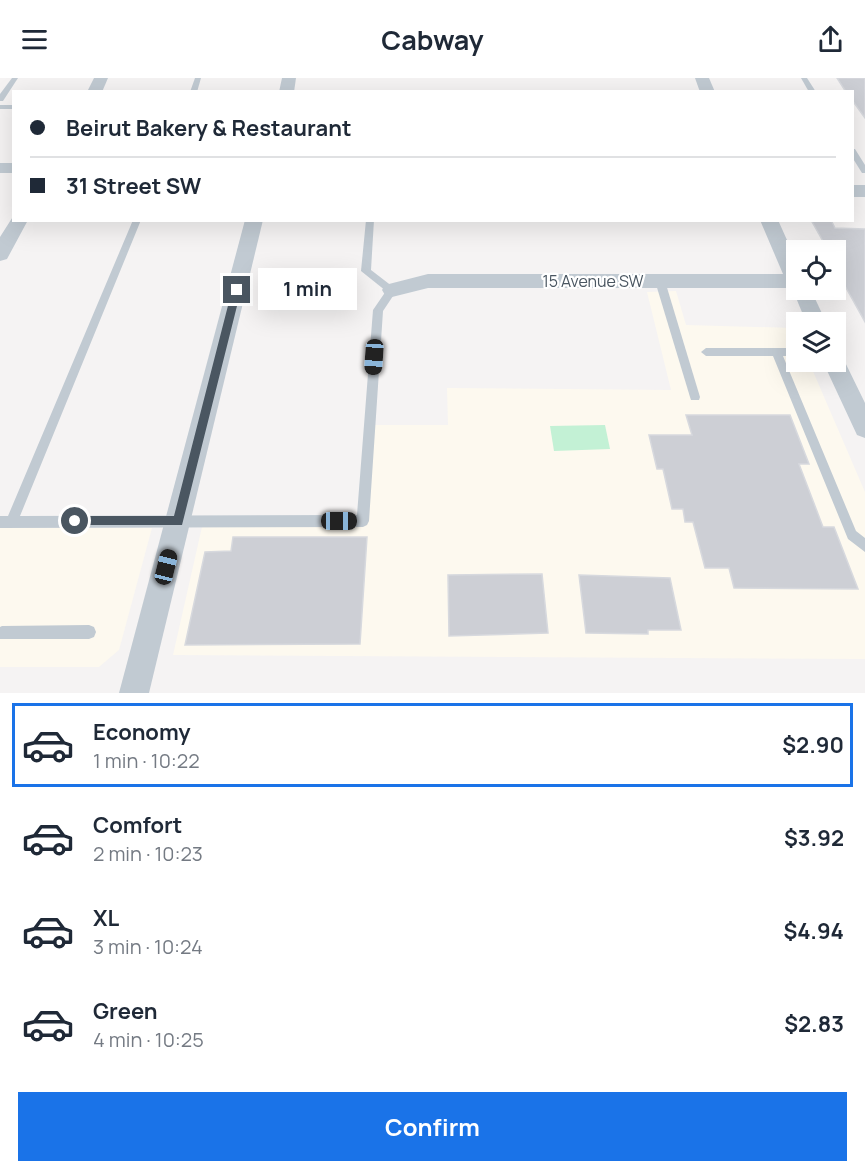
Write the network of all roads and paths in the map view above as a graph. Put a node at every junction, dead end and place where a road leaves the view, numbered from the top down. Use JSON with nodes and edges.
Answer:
{"nodes":[{"id":1,"x":15,"y":78,"type":"edge"},
{"id":2,"x":0,"y":99,"type":"edge"},
{"id":3,"x":854,"y":154,"type":"edge"},
{"id":4,"x":865,"y":171,"type":"edge"},
{"id":5,"x":18,"y":222,"type":"edge"},
{"id":6,"x":136,"y":222,"type":"edge"},
{"id":7,"x":253,"y":222,"type":"edge"},
{"id":8,"x":370,"y":222,"type":"edge"},
{"id":9,"x":770,"y":222,"type":"edge"},
{"id":10,"x":0,"y":254,"type":"edge"},
{"id":11,"x":786,"y":258,"type":"edge"},
{"id":12,"x":786,"y":280,"type":"edge"},
{"id":13,"x":660,"y":281,"type":"junction"},
{"id":14,"x":392,"y":290,"type":"junction"},
{"id":15,"x":706,"y":352,"type":"dead end"},
{"id":16,"x":776,"y":352,"type":"junction"},
{"id":17,"x":786,"y":352,"type":"edge"},
{"id":18,"x":839,"y":372,"type":"edge"},
{"id":19,"x":695,"y":397,"type":"dead end"},
{"id":20,"x":865,"y":428,"type":"edge"},
{"id":21,"x":178,"y":521,"type":"junction"},
{"id":22,"x":6,"y":522,"type":"edge"},
{"id":23,"x":865,"y":546,"type":"edge"},
{"id":24,"x":89,"y":632,"type":"dead end"},
{"id":25,"x":1,"y":635,"type":"edge"},
{"id":26,"x":134,"y":693,"type":"edge"}],
"edges":[{"from":1,"to":2,"type":"lane"},
{"from":3,"to":4,"type":"lane"},
{"from":5,"to":10,"type":"street"},
{"from":6,"to":22,"type":"lane"},
{"from":7,"to":21,"type":"street"},
{"from":8,"to":14,"type":"lane"},
{"from":9,"to":11,"type":"street"},
{"from":12,"to":13,"type":"street","name":"15 Avenue SW"},
{"from":13,"to":14,"type":"street","name":"15 Avenue SW"},
{"from":13,"to":19,"type":"lane"},
{"from":14,"to":21,"type":"lane"},
{"from":15,"to":16,"type":"lane"},
{"from":16,"to":17,"type":"lane"},
{"from":16,"to":23,"type":"lane"},
{"from":18,"to":20,"type":"street"},
{"from":21,"to":22,"type":"lane"},
{"from":21,"to":26,"type":"street"},
{"from":24,"to":25,"type":"lane"}]}
